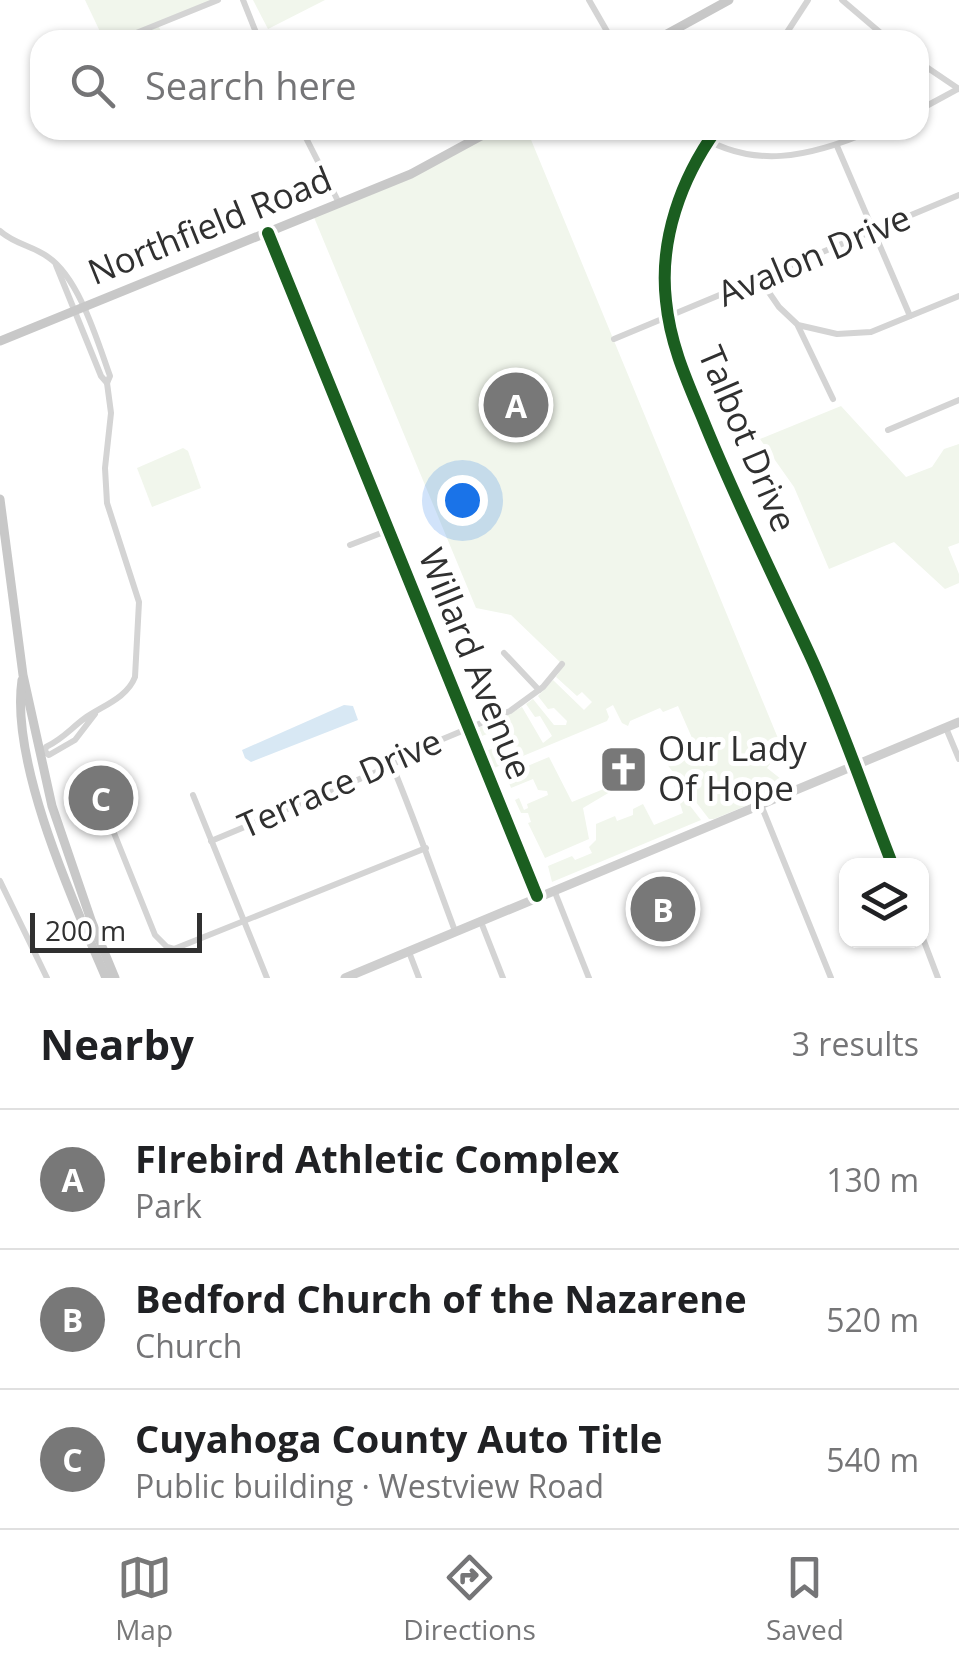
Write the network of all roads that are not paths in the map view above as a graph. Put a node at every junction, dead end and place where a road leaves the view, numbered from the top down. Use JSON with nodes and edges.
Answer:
{"nodes":[{"id":1,"x":218,"y":0,"type":"edge"},
{"id":2,"x":243,"y":0,"type":"edge"},
{"id":3,"x":588,"y":0,"type":"edge"},
{"id":4,"x":729,"y":0,"type":"edge"},
{"id":5,"x":808,"y":0,"type":"edge"},
{"id":6,"x":842,"y":0,"type":"edge"},
{"id":7,"x":144,"y":30,"type":"edge"},
{"id":8,"x":254,"y":30,"type":"edge"},
{"id":9,"x":606,"y":30,"type":"edge"},
{"id":10,"x":674,"y":30,"type":"edge"},
{"id":11,"x":788,"y":30,"type":"edge"},
{"id":12,"x":876,"y":30,"type":"edge"},
{"id":13,"x":929,"y":68,"type":"edge"},
{"id":14,"x":959,"y":88,"type":"edge"},
{"id":15,"x":929,"y":104,"type":"edge"},
{"id":16,"x":307,"y":140,"type":"edge"},
{"id":17,"x":474,"y":140,"type":"edge"},
{"id":18,"x":705,"y":140,"type":"edge"},
{"id":19,"x":851,"y":140,"type":"edge"},
{"id":20,"x":708,"y":142,"type":"junction"},
{"id":21,"x":837,"y":146,"type":"junction"},
{"id":22,"x":959,"y":195,"type":"edge"},
{"id":23,"x":340,"y":204,"type":"junction"},
{"id":24,"x":0,"y":231,"type":"edge"},
{"id":25,"x":873,"y":232,"type":"junction"},
{"id":26,"x":268,"y":233,"type":"junction"},
{"id":27,"x":760,"y":278,"type":"junction"},
{"id":28,"x":959,"y":296,"type":"edge"},
{"id":29,"x":78,"y":309,"type":"junction"},
{"id":30,"x":910,"y":316,"type":"junction"},
{"id":31,"x":668,"y":317,"type":"junction"},
{"id":32,"x":798,"y":325,"type":"junction"},
{"id":33,"x":820,"y":330,"type":"junction"},
{"id":34,"x":614,"y":339,"type":"dead end"},
{"id":35,"x":0,"y":341,"type":"edge"},
{"id":36,"x":808,"y":344,"type":"junction"},
{"id":37,"x":833,"y":399,"type":"dead end"},
{"id":38,"x":959,"y":400,"type":"edge"},
{"id":39,"x":888,"y":430,"type":"dead end"},
{"id":40,"x":0,"y":499,"type":"edge"},
{"id":41,"x":389,"y":530,"type":"junction"},
{"id":42,"x":350,"y":545,"type":"dead end"},
{"id":43,"x":504,"y":653,"type":"dead end"},
{"id":44,"x":562,"y":664,"type":"dead end"},
{"id":45,"x":23,"y":675,"type":"junction"},
{"id":46,"x":539,"y":690,"type":"junction"},
{"id":47,"x":959,"y":722,"type":"edge"},
{"id":48,"x":469,"y":728,"type":"junction"},
{"id":49,"x":946,"y":728,"type":"junction"},
{"id":50,"x":42,"y":752,"type":"junction"},
{"id":51,"x":28,"y":756,"type":"junction"},
{"id":52,"x":959,"y":759,"type":"edge"},
{"id":53,"x":392,"y":765,"type":"junction"},
{"id":54,"x":854,"y":766,"type":"junction"},
{"id":55,"x":193,"y":795,"type":"dead end"},
{"id":56,"x":761,"y":805,"type":"junction"},
{"id":57,"x":112,"y":828,"type":"dead end"},
{"id":58,"x":211,"y":841,"type":"junction"},
{"id":59,"x":426,"y":848,"type":"junction"},
{"id":60,"x":890,"y":858,"type":"edge"},
{"id":61,"x":0,"y":881,"type":"edge"},
{"id":62,"x":553,"y":889,"type":"junction"},
{"id":63,"x":536,"y":896,"type":"junction"},
{"id":64,"x":480,"y":921,"type":"junction"},
{"id":65,"x":244,"y":923,"type":"junction"},
{"id":66,"x":455,"y":931,"type":"junction"},
{"id":67,"x":927,"y":948,"type":"edge"},
{"id":68,"x":408,"y":952,"type":"junction"},
{"id":69,"x":47,"y":978,"type":"edge"},
{"id":70,"x":106,"y":978,"type":"edge"},
{"id":71,"x":115,"y":978,"type":"edge"},
{"id":72,"x":267,"y":978,"type":"edge"},
{"id":73,"x":345,"y":978,"type":"edge"},
{"id":74,"x":420,"y":978,"type":"edge"},
{"id":75,"x":502,"y":978,"type":"edge"},
{"id":76,"x":589,"y":978,"type":"edge"},
{"id":77,"x":830,"y":978,"type":"edge"},
{"id":78,"x":938,"y":978,"type":"edge"}],
"edges":[{"from":1,"to":7,"type":"street"},
{"from":2,"to":8,"type":"street"},
{"from":3,"to":9,"type":"street"},
{"from":4,"to":10,"type":"main road"},
{"from":5,"to":11,"type":"street"},
{"from":6,"to":12,"type":"street"},
{"from":13,"to":14,"type":"street"},
{"from":14,"to":15,"type":"street"},
{"from":16,"to":23,"type":"street"},
{"from":17,"to":23,"type":"main road","name":"Northfield Road"},
{"from":18,"to":20,"type":"street"},
{"from":19,"to":21,"type":"street"},
{"from":20,"to":21,"type":"street"},
{"from":20,"to":31,"type":"street","name":"Talbot Drive"},
{"from":21,"to":25,"type":"street"},
{"from":22,"to":25,"type":"street","name":"Avalon Drive"},
{"from":23,"to":26,"type":"main road","name":"Northfield Road"},
{"from":24,"to":29,"type":"street"},
{"from":25,"to":27,"type":"street","name":"Avalon Drive"},
{"from":25,"to":30,"type":"street"},
{"from":26,"to":29,"type":"main road","name":"Northfield Road"},
{"from":26,"to":41,"type":"street","name":"Willard Avenue"},
{"from":27,"to":31,"type":"street","name":"Avalon Drive"},
{"from":27,"to":32,"type":"street"},
{"from":28,"to":30,"type":"street"},
{"from":29,"to":35,"type":"main road","name":"Northfield Road"},
{"from":29,"to":50,"type":"street"},
{"from":30,"to":33,"type":"street"},
{"from":31,"to":34,"type":"street","name":"Avalon Drive"},
{"from":31,"to":54,"type":"street","name":"Talbot Drive"},
{"from":32,"to":33,"type":"street"},
{"from":32,"to":36,"type":"street"},
{"from":33,"to":36,"type":"street"},
{"from":36,"to":37,"type":"street"},
{"from":38,"to":39,"type":"street"},
{"from":40,"to":45,"type":"main road"},
{"from":41,"to":42,"type":"street"},
{"from":41,"to":48,"type":"street","name":"Willard Avenue"},
{"from":43,"to":46,"type":"street"},
{"from":44,"to":46,"type":"street","name":"Terrace Drive"},
{"from":45,"to":50,"type":"main road"},
{"from":45,"to":51,"type":"main road"},
{"from":46,"to":48,"type":"street","name":"Terrace Drive"},
{"from":47,"to":49,"type":"main road"},
{"from":48,"to":53,"type":"street","name":"Terrace Drive"},
{"from":48,"to":63,"type":"street","name":"Willard Avenue"},
{"from":49,"to":52,"type":"street"},
{"from":49,"to":54,"type":"main road"},
{"from":50,"to":51,"type":"street"},
{"from":50,"to":71,"type":"main road"},
{"from":51,"to":70,"type":"main road"},
{"from":53,"to":58,"type":"street","name":"Terrace Drive"},
{"from":53,"to":59,"type":"street"},
{"from":54,"to":56,"type":"main road"},
{"from":54,"to":60,"type":"street","name":"Talbot Drive"},
{"from":55,"to":58,"type":"street"},
{"from":56,"to":62,"type":"main road"},
{"from":56,"to":77,"type":"street"},
{"from":57,"to":65,"type":"street"},
{"from":58,"to":65,"type":"street"},
{"from":59,"to":65,"type":"street"},
{"from":59,"to":66,"type":"street"},
{"from":61,"to":69,"type":"street"},
{"from":62,"to":63,"type":"main road"},
{"from":62,"to":76,"type":"street"},
{"from":63,"to":64,"type":"main road"},
{"from":64,"to":66,"type":"main road"},
{"from":64,"to":75,"type":"street"},
{"from":65,"to":72,"type":"street"},
{"from":66,"to":68,"type":"main road"},
{"from":67,"to":78,"type":"street"},
{"from":68,"to":73,"type":"main road"},
{"from":68,"to":74,"type":"street"}]}
